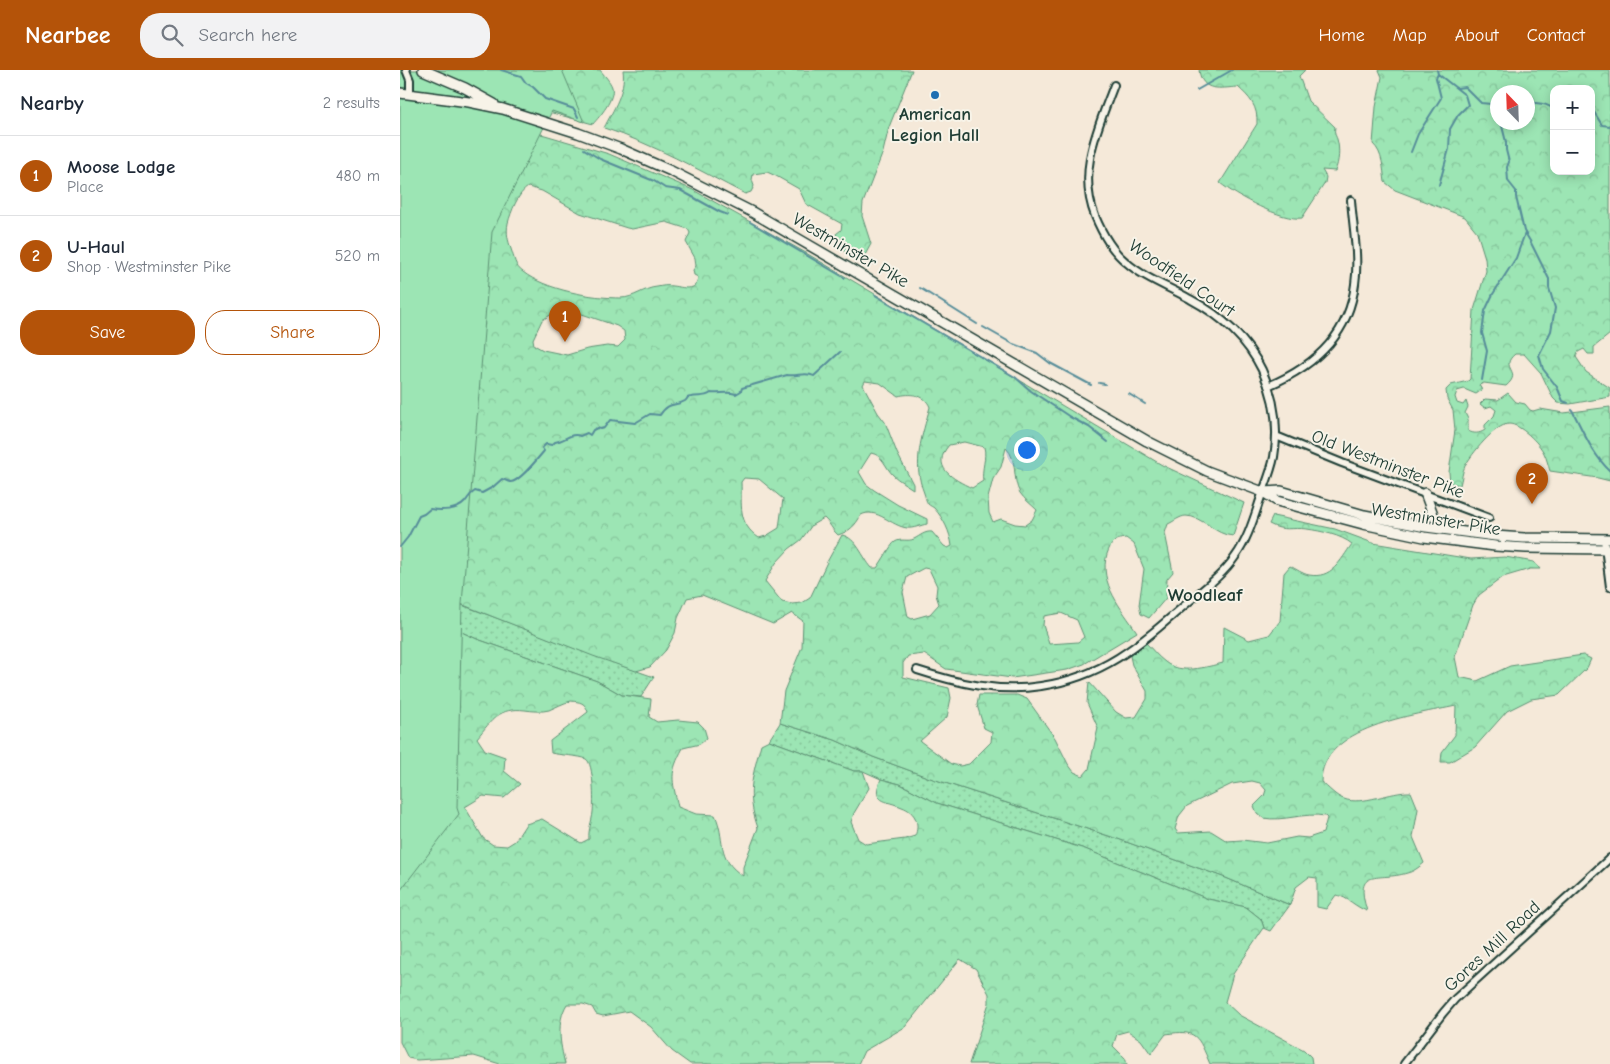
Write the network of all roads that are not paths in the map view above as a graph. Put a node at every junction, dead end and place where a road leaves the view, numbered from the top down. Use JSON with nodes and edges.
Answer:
{"nodes":[{"id":1,"x":406,"y":70,"type":"edge"},
{"id":2,"x":423,"y":70,"type":"edge"},
{"id":3,"x":1114,"y":86,"type":"dead end"},
{"id":4,"x":400,"y":93,"type":"edge"},
{"id":5,"x":410,"y":94,"type":"junction"},
{"id":6,"x":503,"y":109,"type":"junction"},
{"id":7,"x":1351,"y":200,"type":"dead end"},
{"id":8,"x":1268,"y":386,"type":"junction"},
{"id":9,"x":1276,"y":436,"type":"junction"},
{"id":10,"x":1263,"y":492,"type":"junction"},
{"id":11,"x":1425,"y":493,"type":"junction"},
{"id":12,"x":1489,"y":518,"type":"dead end"},
{"id":13,"x":1452,"y":531,"type":"junction"},
{"id":14,"x":1607,"y":539,"type":"edge"},
{"id":15,"x":1608,"y":549,"type":"edge"},
{"id":16,"x":1610,"y":588,"type":"edge"},
{"id":17,"x":917,"y":670,"type":"dead end"},
{"id":18,"x":1610,"y":858,"type":"edge"},
{"id":19,"x":1404,"y":1064,"type":"edge"}],
"edges":[{"from":1,"to":5,"type":"street"},
{"from":2,"to":6,"type":"highway"},
{"from":3,"to":8,"type":"street","name":"Woodfield Court"},
{"from":4,"to":5,"type":"highway","name":"Westminster Pike"},
{"from":5,"to":6,"type":"highway","name":"Westminster Pike"},
{"from":6,"to":10,"type":"highway","name":"Westminster Pike"},
{"from":7,"to":8,"type":"street"},
{"from":8,"to":9,"type":"street","name":"Woodfield Court"},
{"from":9,"to":10,"type":"street","name":"Woodfield Court"},
{"from":9,"to":11,"type":"street","name":"Old Westminster Pike"},
{"from":10,"to":13,"type":"highway","name":"Westminster Pike"},
{"from":10,"to":15,"type":"highway","name":"Westminster Pike"},
{"from":10,"to":17,"type":"street","name":"Woodfield Court"},
{"from":11,"to":12,"type":"street","name":"Old Westminster Pike"},
{"from":11,"to":13,"type":"highway"},
{"from":13,"to":14,"type":"highway","name":"Westminster Pike"},
{"from":14,"to":15,"type":"street"},
{"from":15,"to":16,"type":"street"},
{"from":18,"to":19,"type":"street","name":"Gores Mill Road"}]}
